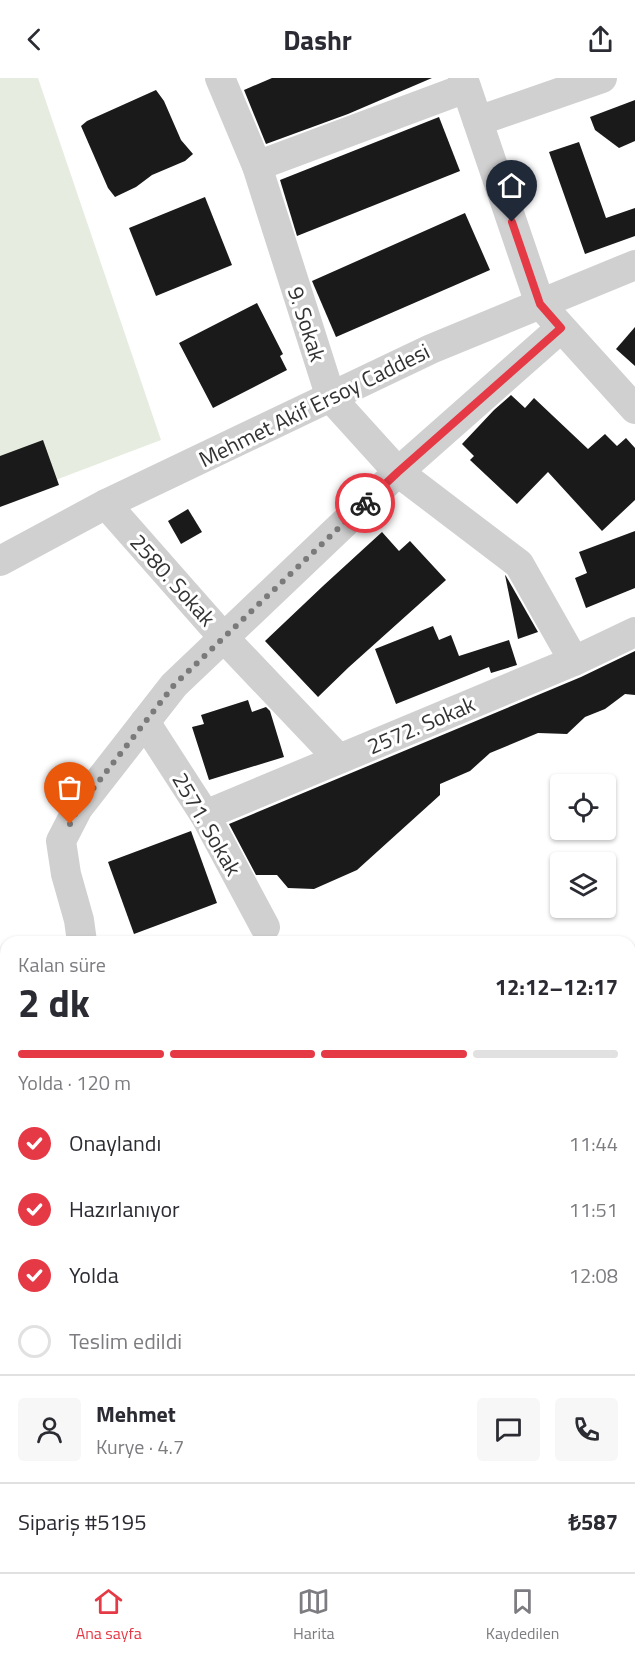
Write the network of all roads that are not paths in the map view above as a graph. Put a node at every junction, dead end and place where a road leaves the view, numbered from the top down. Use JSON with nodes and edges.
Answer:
{"nodes":[{"id":1,"x":220,"y":78,"type":"edge"},
{"id":2,"x":602,"y":78,"type":"edge"},
{"id":3,"x":465,"y":83,"type":"edge"},
{"id":4,"x":478,"y":121,"type":"junction"},
{"id":5,"x":256,"y":166,"type":"junction"},
{"id":6,"x":635,"y":265,"type":"edge"},
{"id":7,"x":540,"y":304,"type":"junction"},
{"id":8,"x":561,"y":328,"type":"junction"},
{"id":9,"x":331,"y":398,"type":"junction"},
{"id":10,"x":635,"y":409,"type":"edge"},
{"id":11,"x":398,"y":472,"type":"junction"},
{"id":12,"x":106,"y":504,"type":"junction"},
{"id":13,"x":0,"y":561,"type":"edge"},
{"id":14,"x":635,"y":632,"type":"edge"},
{"id":15,"x":224,"y":638,"type":"junction"},
{"id":16,"x":574,"y":662,"type":"junction"},
{"id":17,"x":145,"y":722,"type":"junction"},
{"id":18,"x":339,"y":759,"type":"junction"},
{"id":19,"x":206,"y":815,"type":"junction"},
{"id":20,"x":265,"y":927,"type":"dead end"},
{"id":21,"x":81,"y":936,"type":"edge"}],
"edges":[{"from":1,"to":5,"type":"street","name":"9. Sokak"},
{"from":2,"to":4,"type":"street"},
{"from":3,"to":4,"type":"street"},
{"from":3,"to":5,"type":"street"},
{"from":4,"to":7,"type":"street"},
{"from":5,"to":9,"type":"street","name":"9. Sokak"},
{"from":6,"to":7,"type":"street","name":"Mehmet Akif Ersoy Caddesi"},
{"from":7,"to":8,"type":"street"},
{"from":7,"to":9,"type":"street","name":"Mehmet Akif Ersoy Caddesi"},
{"from":8,"to":10,"type":"street"},
{"from":8,"to":11,"type":"street"},
{"from":9,"to":11,"type":"street","name":"9. Sokak"},
{"from":9,"to":12,"type":"street","name":"Mehmet Akif Ersoy Caddesi"},
{"from":11,"to":15,"type":"street"},
{"from":11,"to":16,"type":"street","name":"9. Sokak"},
{"from":12,"to":13,"type":"street","name":"Mehmet Akif Ersoy Caddesi"},
{"from":12,"to":15,"type":"street","name":"2580. Sokak"},
{"from":14,"to":16,"type":"street","name":"2572. Sokak"},
{"from":15,"to":17,"type":"street"},
{"from":15,"to":18,"type":"street","name":"2580. Sokak"},
{"from":16,"to":18,"type":"street","name":"2572. Sokak"},
{"from":17,"to":19,"type":"street","name":"2571. Sokak"},
{"from":17,"to":21,"type":"street"},
{"from":18,"to":19,"type":"street","name":"2572. Sokak"},
{"from":19,"to":20,"type":"street","name":"2571. Sokak"}]}
